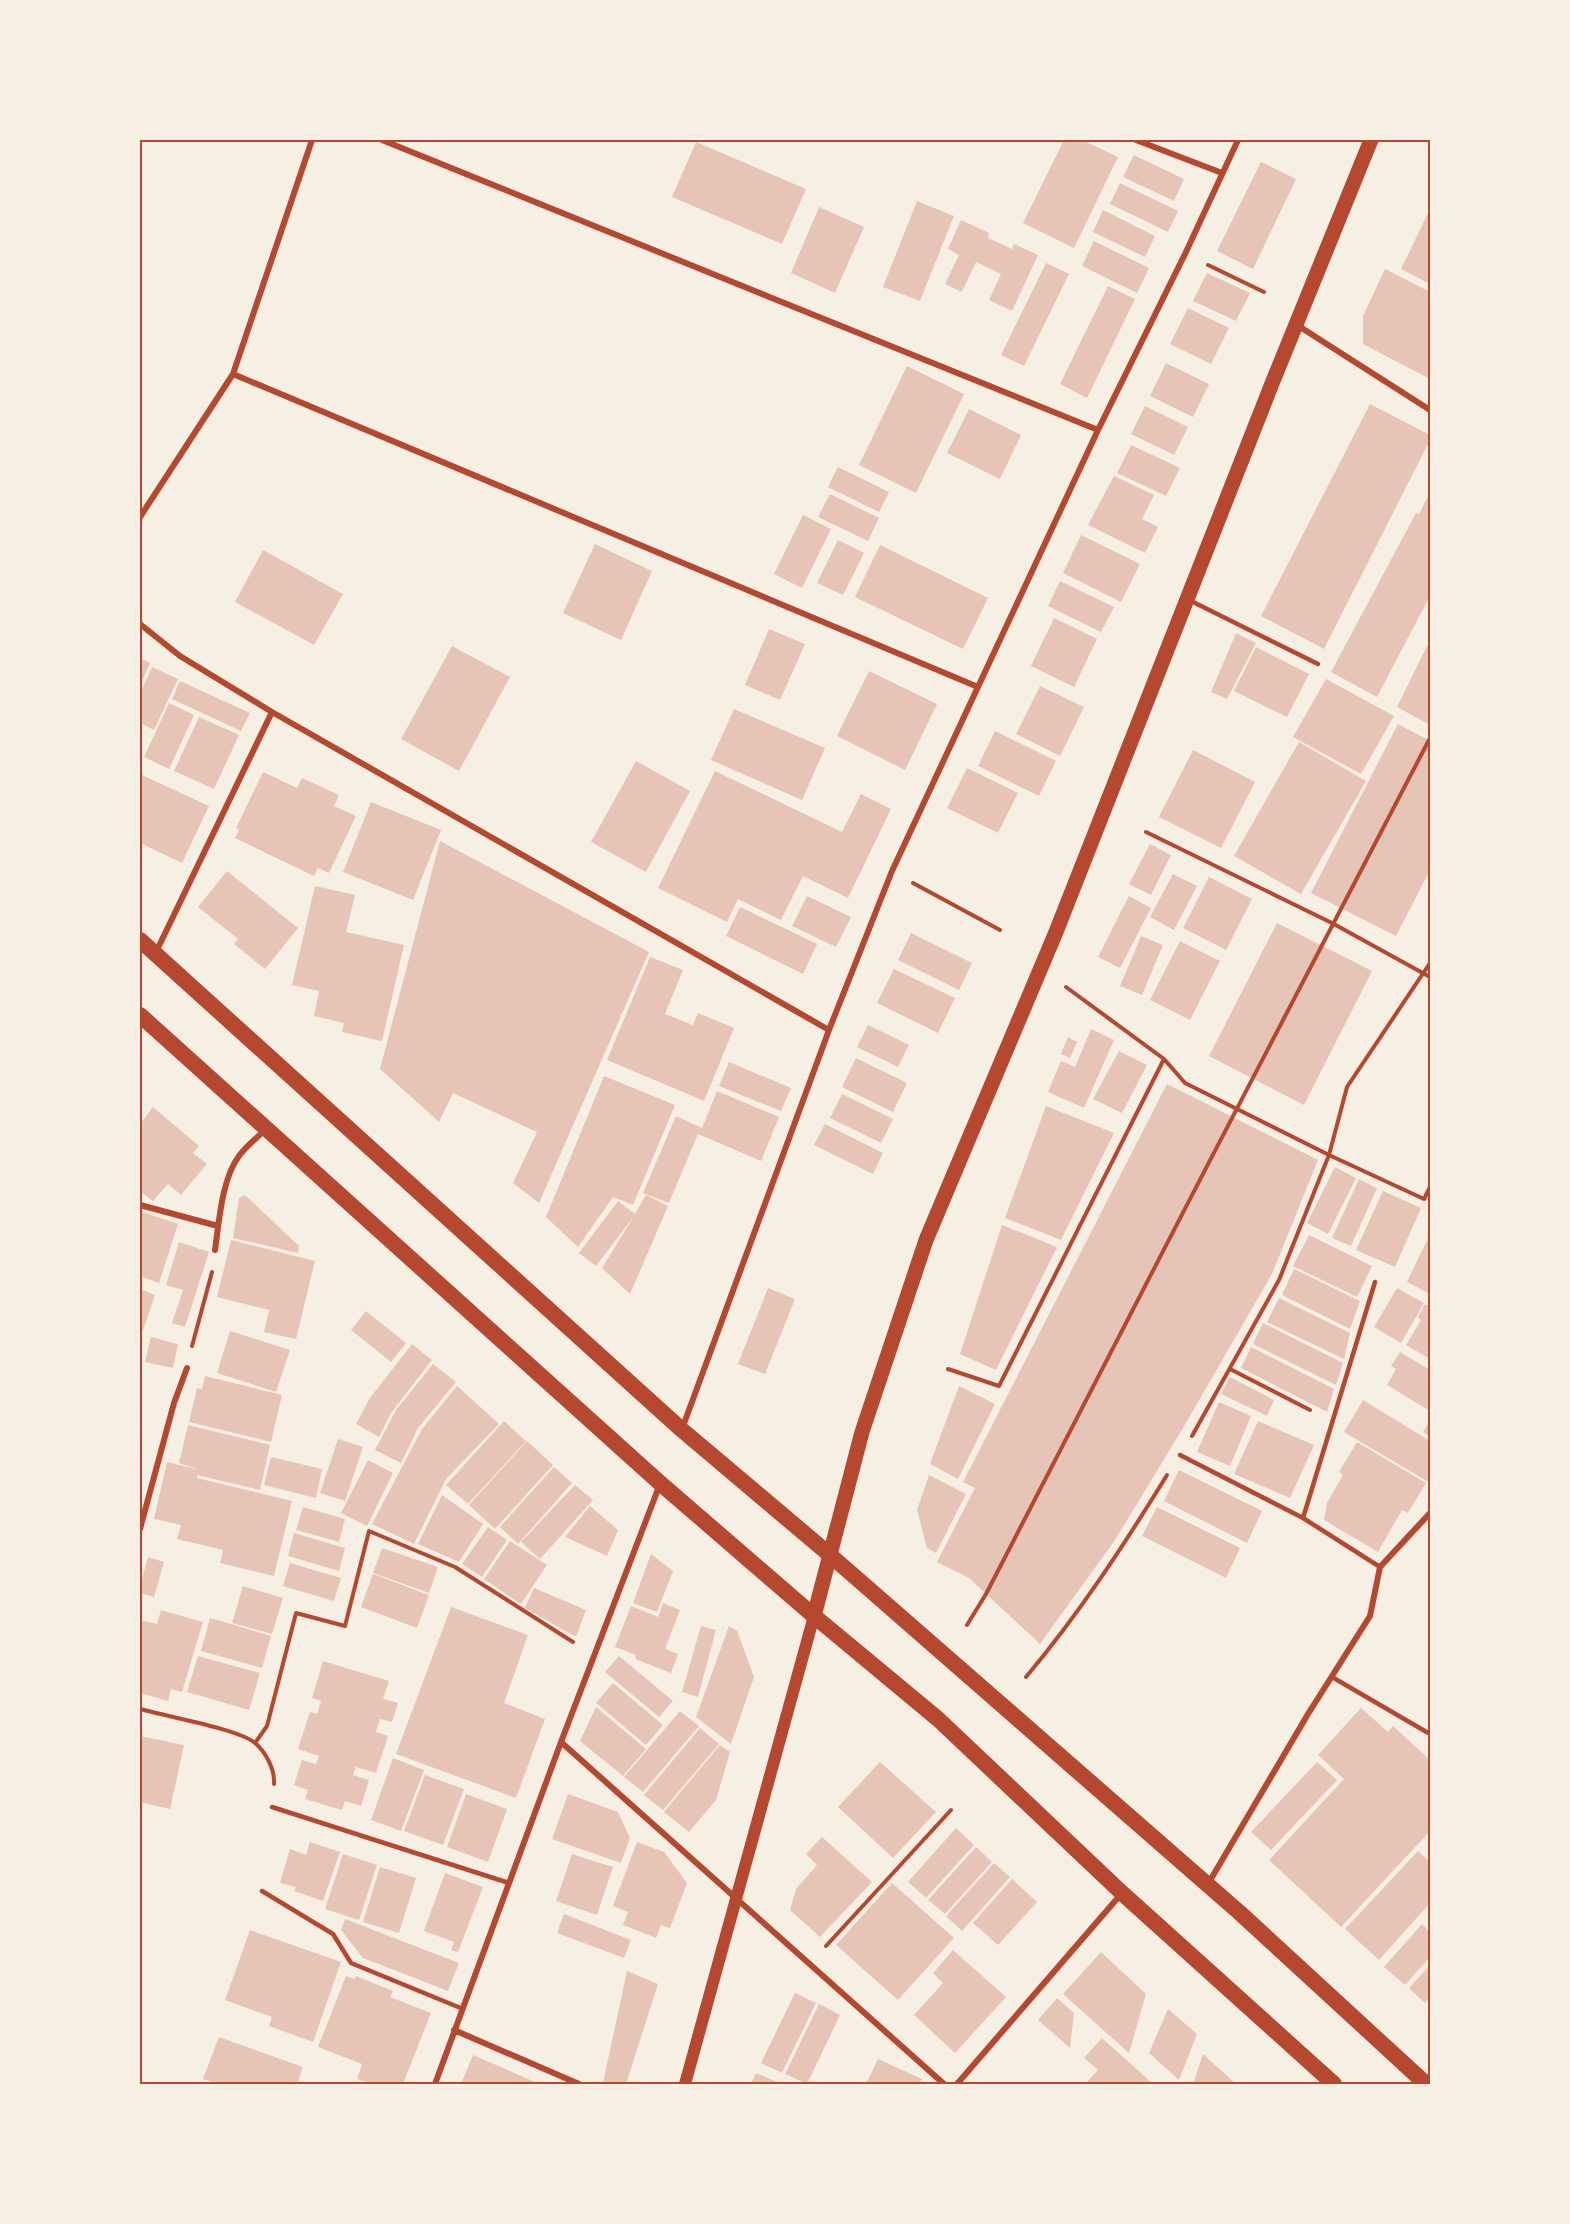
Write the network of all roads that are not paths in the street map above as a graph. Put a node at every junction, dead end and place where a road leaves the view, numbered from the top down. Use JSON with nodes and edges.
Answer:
{"nodes":[{"id":1,"x":312,"y":140,"type":"edge"},
{"id":2,"x":382,"y":140,"type":"edge"},
{"id":3,"x":1136,"y":140,"type":"edge"},
{"id":4,"x":1238,"y":140,"type":"edge"},
{"id":5,"x":1371,"y":140,"type":"edge"},
{"id":6,"x":1222,"y":173,"type":"junction"},
{"id":7,"x":1296,"y":325,"type":"junction"},
{"id":8,"x":233,"y":374,"type":"junction"},
{"id":9,"x":1431,"y":410,"type":"edge"},
{"id":10,"x":1098,"y":430,"type":"junction"},
{"id":11,"x":140,"y":517,"type":"edge"},
{"id":12,"x":1188,"y":599,"type":"junction"},
{"id":13,"x":140,"y":624,"type":"edge"},
{"id":14,"x":1318,"y":664,"type":"dead end"},
{"id":15,"x":978,"y":687,"type":"junction"},
{"id":16,"x":272,"y":712,"type":"junction"},
{"id":17,"x":140,"y":940,"type":"edge"},
{"id":18,"x":155,"y":955,"type":"junction"},
{"id":19,"x":140,"y":1015,"type":"edge"},
{"id":20,"x":829,"y":1030,"type":"junction"},
{"id":21,"x":266,"y":1129,"type":"junction"},
{"id":22,"x":140,"y":1205,"type":"edge"},
{"id":23,"x":218,"y":1226,"type":"junction"},
{"id":24,"x":215,"y":1250,"type":"road end"},
{"id":25,"x":1375,"y":1282,"type":"dead end"},
{"id":26,"x":187,"y":1368,"type":"road end"},
{"id":27,"x":682,"y":1430,"type":"junction"},
{"id":28,"x":1180,"y":1455,"type":"road end"},
{"id":29,"x":660,"y":1483,"type":"junction"},
{"id":30,"x":1431,"y":1513,"type":"edge"},
{"id":31,"x":1303,"y":1518,"type":"junction"},
{"id":32,"x":140,"y":1529,"type":"edge"},
{"id":33,"x":830,"y":1555,"type":"junction"},
{"id":34,"x":1380,"y":1567,"type":"junction"},
{"id":35,"x":814,"y":1616,"type":"junction"},
{"id":36,"x":1332,"y":1677,"type":"junction"},
{"id":37,"x":1431,"y":1734,"type":"edge"},
{"id":38,"x":561,"y":1742,"type":"junction"},
{"id":39,"x":272,"y":1807,"type":"road end"},
{"id":40,"x":509,"y":1883,"type":"junction"},
{"id":41,"x":1208,"y":1885,"type":"junction"},
{"id":42,"x":262,"y":1891,"type":"dead end"},
{"id":43,"x":1122,"y":1893,"type":"junction"},
{"id":44,"x":736,"y":1900,"type":"junction"},
{"id":45,"x":463,"y":2009,"type":"junction"},
{"id":46,"x":454,"y":2030,"type":"junction"},
{"id":47,"x":435,"y":2085,"type":"edge"},
{"id":48,"x":579,"y":2085,"type":"edge"},
{"id":49,"x":685,"y":2085,"type":"edge"},
{"id":50,"x":944,"y":2085,"type":"edge"},
{"id":51,"x":957,"y":2085,"type":"edge"},
{"id":52,"x":1334,"y":2085,"type":"edge"},
{"id":53,"x":1426,"y":2085,"type":"edge"}],
"edges":[{"from":1,"to":8,"type":"street"},
{"from":2,"to":10,"type":"street"},
{"from":3,"to":6,"type":"street"},
{"from":4,"to":6,"type":"street"},
{"from":5,"to":7,"type":"main road"},
{"from":6,"to":10,"type":"street"},
{"from":7,"to":9,"type":"street"},
{"from":7,"to":12,"type":"main road"},
{"from":8,"to":11,"type":"street"},
{"from":8,"to":15,"type":"street"},
{"from":10,"to":15,"type":"street"},
{"from":12,"to":14,"type":"lane"},
{"from":12,"to":33,"type":"main road"},
{"from":13,"to":16,"type":"street"},
{"from":15,"to":20,"type":"street"},
{"from":16,"to":18,"type":"street"},
{"from":16,"to":20,"type":"street"},
{"from":17,"to":18,"type":"highway"},
{"from":18,"to":27,"type":"highway"},
{"from":19,"to":21,"type":"highway"},
{"from":20,"to":27,"type":"street"},
{"from":21,"to":23,"type":"street"},
{"from":21,"to":29,"type":"highway"},
{"from":22,"to":23,"type":"street"},
{"from":23,"to":24,"type":"street"},
{"from":25,"to":31,"type":"lane"},
{"from":26,"to":32,"type":"street"},
{"from":27,"to":33,"type":"highway"},
{"from":28,"to":31,"type":"lane"},
{"from":29,"to":35,"type":"highway"},
{"from":29,"to":38,"type":"street"},
{"from":30,"to":34,"type":"street"},
{"from":31,"to":34,"type":"lane"},
{"from":33,"to":35,"type":"main road"},
{"from":33,"to":41,"type":"highway"},
{"from":34,"to":36,"type":"street"},
{"from":35,"to":43,"type":"highway"},
{"from":35,"to":44,"type":"main road"},
{"from":36,"to":37,"type":"lane"},
{"from":36,"to":41,"type":"street"},
{"from":38,"to":40,"type":"street"},
{"from":38,"to":44,"type":"street"},
{"from":39,"to":40,"type":"lane"},
{"from":40,"to":45,"type":"street"},
{"from":41,"to":53,"type":"highway"},
{"from":42,"to":45,"type":"lane"},
{"from":43,"to":51,"type":"street"},
{"from":43,"to":52,"type":"highway"},
{"from":44,"to":49,"type":"main road"},
{"from":44,"to":50,"type":"street"},
{"from":45,"to":46,"type":"street"},
{"from":46,"to":47,"type":"street"},
{"from":46,"to":48,"type":"street"}]}
